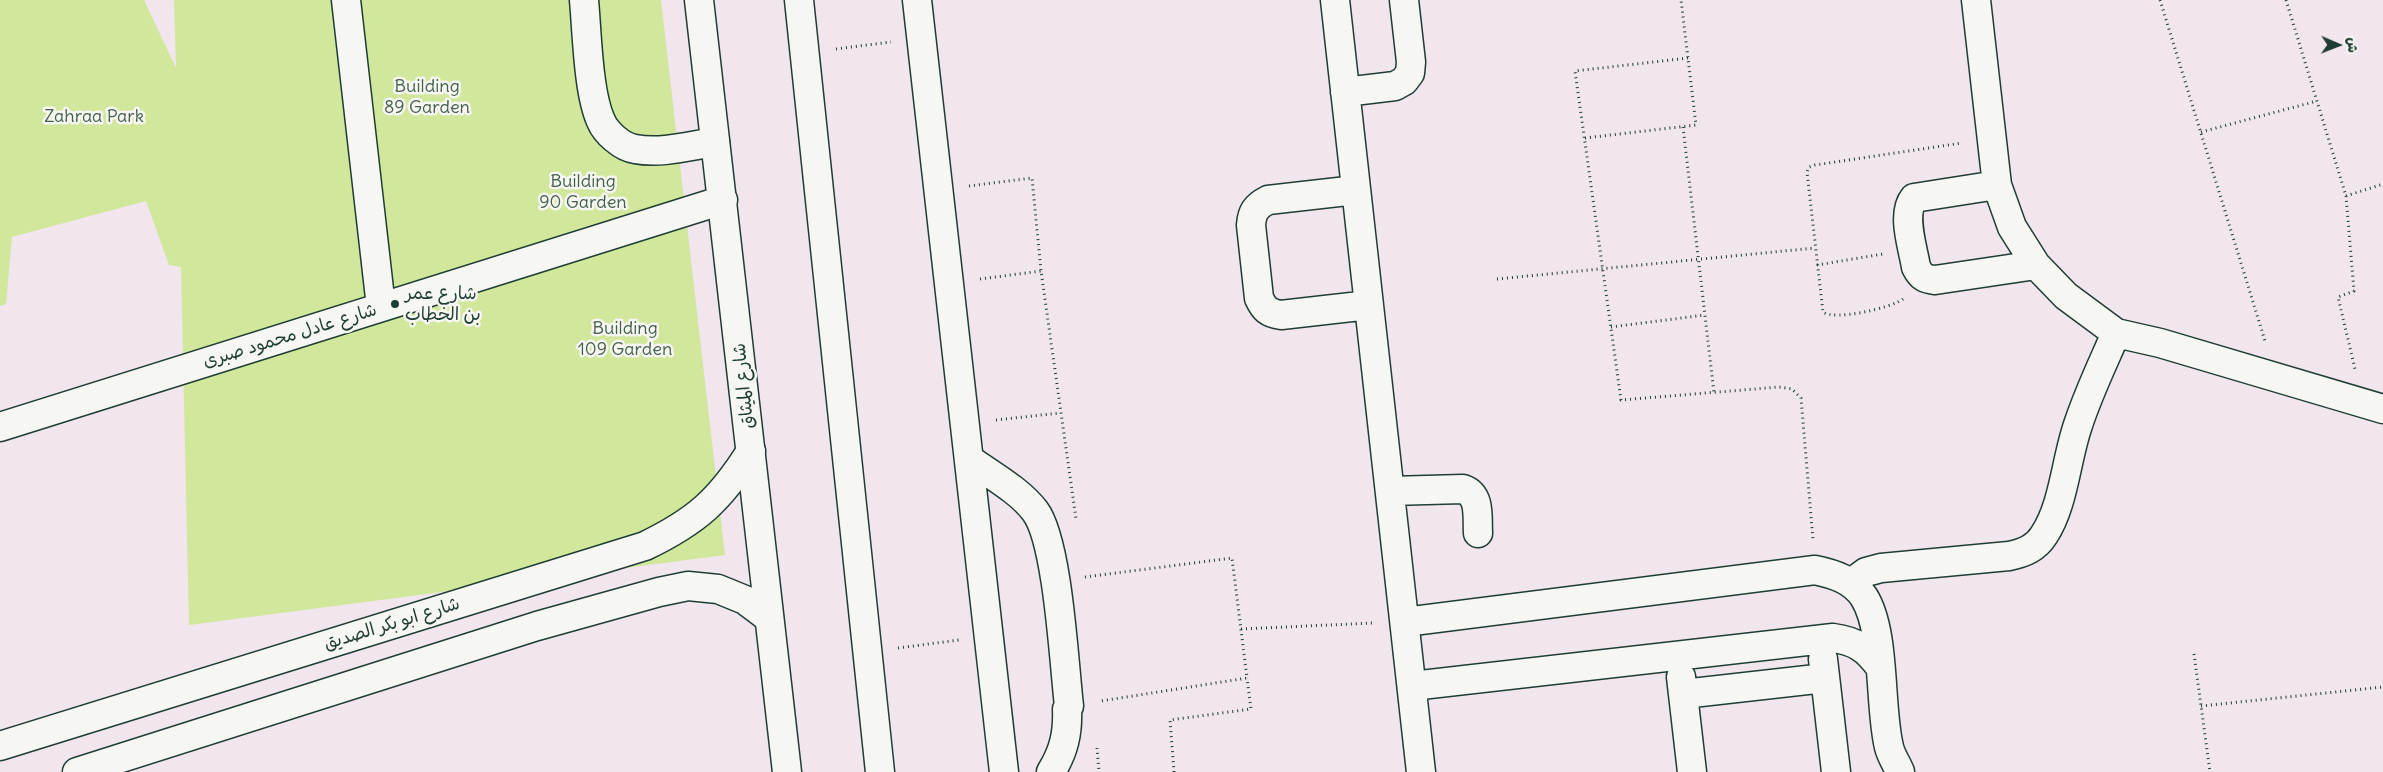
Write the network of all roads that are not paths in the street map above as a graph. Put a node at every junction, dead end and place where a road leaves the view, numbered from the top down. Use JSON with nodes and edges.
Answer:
{"nodes":[{"id":1,"x":346,"y":0,"type":"edge"},
{"id":2,"x":584,"y":0,"type":"edge"},
{"id":3,"x":699,"y":0,"type":"edge"},
{"id":4,"x":799,"y":0,"type":"edge"},
{"id":5,"x":917,"y":0,"type":"edge"},
{"id":6,"x":1335,"y":0,"type":"edge"},
{"id":7,"x":1404,"y":0,"type":"edge"},
{"id":8,"x":1976,"y":0,"type":"edge"},
{"id":9,"x":1345,"y":92,"type":"junction"},
{"id":10,"x":715,"y":142,"type":"junction"},
{"id":11,"x":1997,"y":184,"type":"junction"},
{"id":12,"x":1356,"y":190,"type":"junction"},
{"id":13,"x":723,"y":200,"type":"junction"},
{"id":14,"x":2036,"y":265,"type":"junction"},
{"id":15,"x":1369,"y":305,"type":"junction"},
{"id":16,"x":381,"y":307,"type":"junction"},
{"id":17,"x":2116,"y":332,"type":"junction"},
{"id":18,"x":2373,"y":406,"type":"edge"},
{"id":19,"x":0,"y":428,"type":"edge"},
{"id":20,"x":751,"y":451,"type":"junction"},
{"id":21,"x":969,"y":460,"type":"junction"},
{"id":22,"x":1390,"y":492,"type":"junction"},
{"id":23,"x":1478,"y":533,"type":"dead end"},
{"id":24,"x":1851,"y":583,"type":"junction"},
{"id":25,"x":769,"y":618,"type":"junction"},
{"id":26,"x":1405,"y":622,"type":"junction"},
{"id":27,"x":1820,"y":640,"type":"junction"},
{"id":28,"x":1678,"y":656,"type":"junction"},
{"id":29,"x":1880,"y":667,"type":"junction"},
{"id":30,"x":1825,"y":678,"type":"junction"},
{"id":31,"x":1412,"y":686,"type":"junction"},
{"id":32,"x":1683,"y":694,"type":"junction"},
{"id":33,"x":0,"y":746,"type":"edge"},
{"id":34,"x":76,"y":772,"type":"edge"},
{"id":35,"x":787,"y":772,"type":"edge"},
{"id":36,"x":880,"y":772,"type":"edge"},
{"id":37,"x":1004,"y":772,"type":"edge"},
{"id":38,"x":1052,"y":772,"type":"edge"},
{"id":39,"x":1421,"y":772,"type":"edge"},
{"id":40,"x":1692,"y":772,"type":"edge"},
{"id":41,"x":1836,"y":772,"type":"edge"},
{"id":42,"x":1900,"y":772,"type":"edge"}],
"edges":[{"from":1,"to":16,"type":"street"},
{"from":2,"to":10,"type":"street"},
{"from":3,"to":10,"type":"street","name":"شارع الميثاق"},
{"from":4,"to":36,"type":"street"},
{"from":5,"to":21,"type":"street"},
{"from":6,"to":9,"type":"street"},
{"from":7,"to":9,"type":"street"},
{"from":8,"to":11,"type":"street"},
{"from":9,"to":12,"type":"street"},
{"from":10,"to":13,"type":"street","name":"شارع الميثاق"},
{"from":11,"to":14,"type":"street"},
{"from":11,"to":14,"type":"street"},
{"from":12,"to":15,"type":"street"},
{"from":12,"to":15,"type":"street"},
{"from":13,"to":16,"type":"street","name":"شارع عادل محمود صبرى"},
{"from":13,"to":20,"type":"street","name":"شارع الميثاق"},
{"from":14,"to":17,"type":"street"},
{"from":15,"to":22,"type":"street"},
{"from":16,"to":19,"type":"street","name":"شارع عادل محمود صبرى"},
{"from":17,"to":18,"type":"street"},
{"from":17,"to":24,"type":"street"},
{"from":20,"to":25,"type":"street","name":"شارع الميثاق"},
{"from":20,"to":33,"type":"street","name":"شارع ابو بكر الصديق"},
{"from":21,"to":37,"type":"street"},
{"from":21,"to":38,"type":"street"},
{"from":22,"to":23,"type":"street"},
{"from":22,"to":26,"type":"street"},
{"from":24,"to":26,"type":"street"},
{"from":24,"to":29,"type":"street"},
{"from":25,"to":34,"type":"street"},
{"from":25,"to":35,"type":"street","name":"شارع الميثاق"},
{"from":26,"to":31,"type":"street"},
{"from":27,"to":28,"type":"street"},
{"from":27,"to":29,"type":"street"},
{"from":27,"to":30,"type":"street"},
{"from":28,"to":31,"type":"street"},
{"from":28,"to":32,"type":"street"},
{"from":29,"to":42,"type":"street"},
{"from":30,"to":32,"type":"street"},
{"from":30,"to":41,"type":"street"},
{"from":31,"to":39,"type":"street"},
{"from":32,"to":40,"type":"street"}]}
